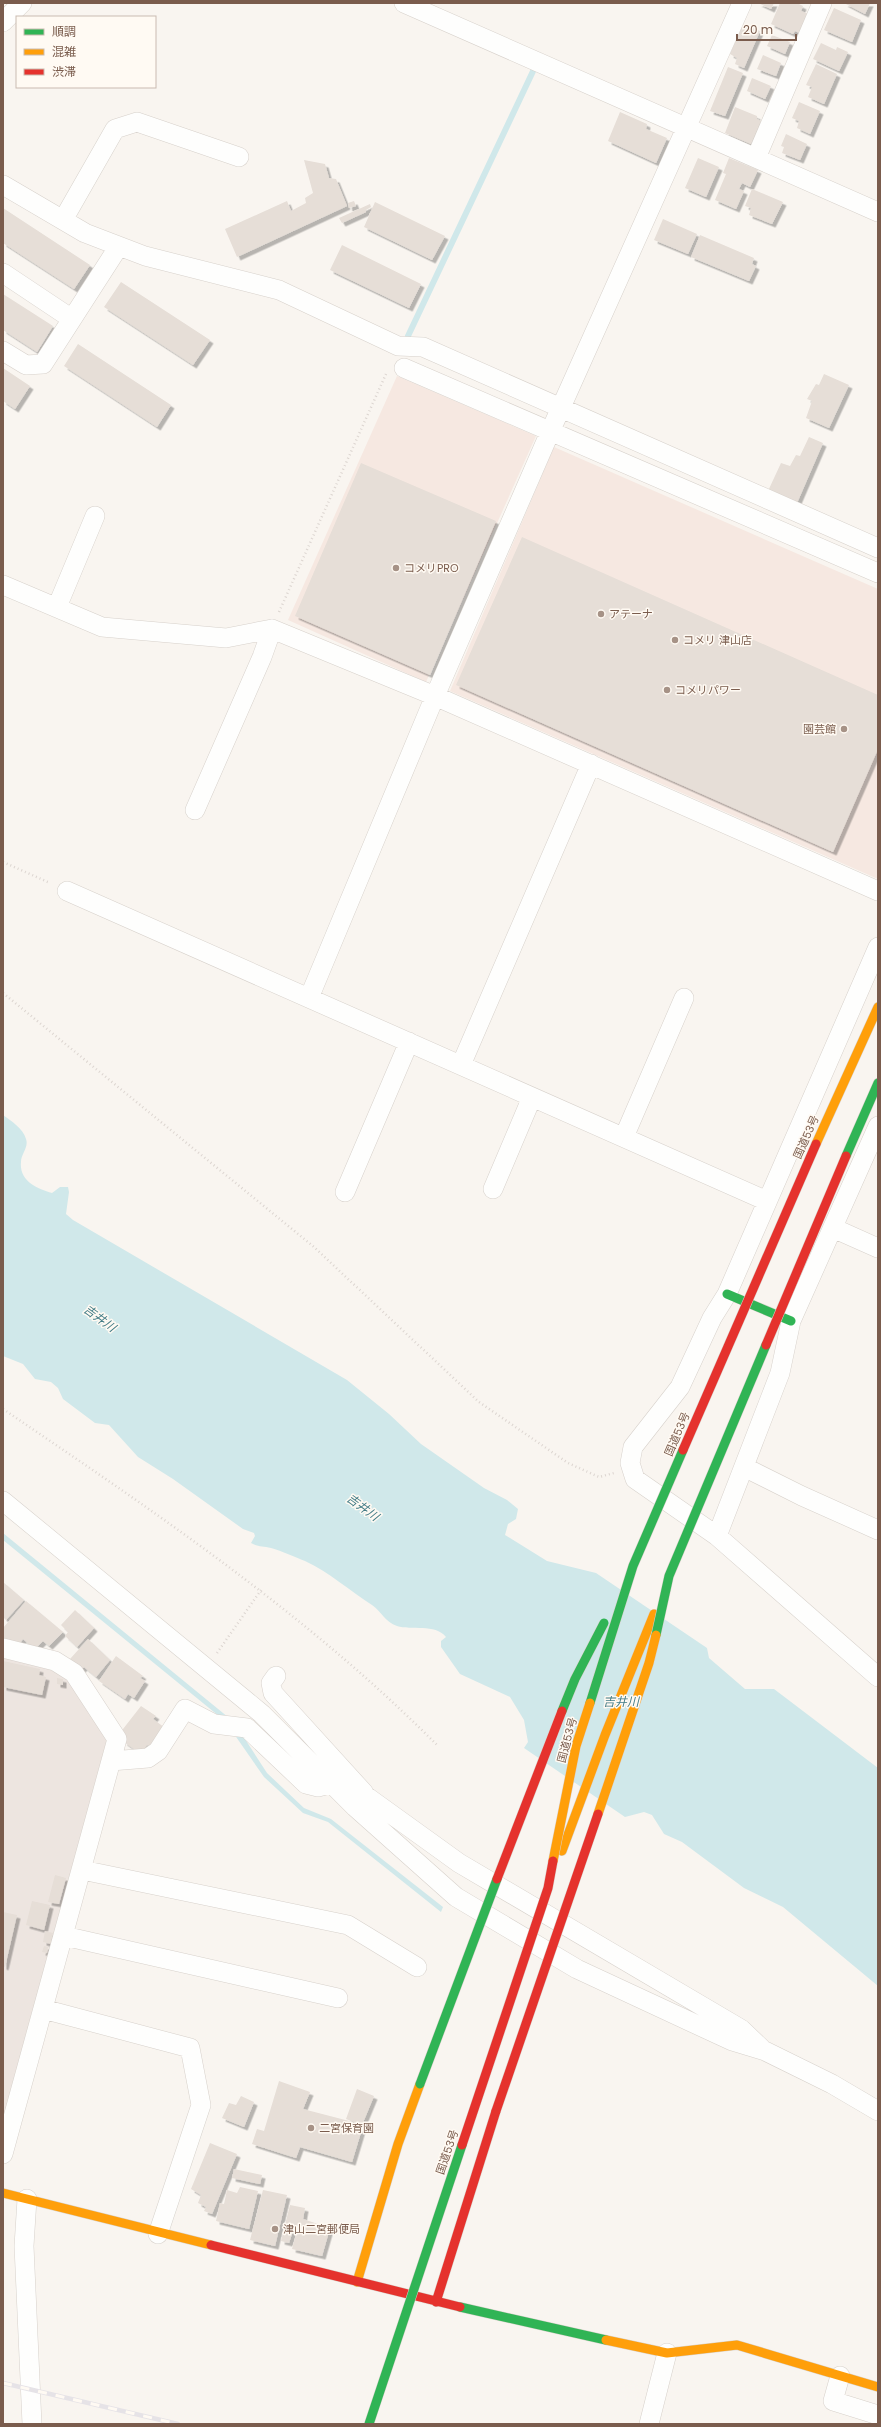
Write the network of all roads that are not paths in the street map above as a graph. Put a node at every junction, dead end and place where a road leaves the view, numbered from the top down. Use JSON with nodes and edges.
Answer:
{"nodes":[{"id":1,"x":22,"y":3,"type":"edge"},
{"id":2,"x":404,"y":3,"type":"edge"},
{"id":3,"x":742,"y":3,"type":"edge"},
{"id":4,"x":822,"y":3,"type":"edge"},
{"id":5,"x":3,"y":22,"type":"edge"},
{"id":6,"x":687,"y":128,"type":"junction"},
{"id":7,"x":239,"y":157,"type":"dead end"},
{"id":8,"x":756,"y":158,"type":"junction"},
{"id":9,"x":3,"y":185,"type":"edge"},
{"id":10,"x":878,"y":212,"type":"edge"},
{"id":11,"x":62,"y":220,"type":"junction"},
{"id":12,"x":119,"y":246,"type":"junction"},
{"id":13,"x":3,"y":273,"type":"edge"},
{"id":14,"x":72,"y":319,"type":"junction"},
{"id":15,"x":3,"y":351,"type":"edge"},
{"id":16,"x":404,"y":368,"type":"dead end"},
{"id":17,"x":561,"y":407,"type":"junction"},
{"id":18,"x":550,"y":432,"type":"junction"},
{"id":19,"x":96,"y":516,"type":"dead end"},
{"id":20,"x":878,"y":548,"type":"edge"},
{"id":21,"x":878,"y":573,"type":"edge"},
{"id":22,"x":3,"y":585,"type":"edge"},
{"id":23,"x":56,"y":607,"type":"junction"},
{"id":24,"x":272,"y":628,"type":"junction"},
{"id":25,"x":435,"y":696,"type":"junction"},
{"id":26,"x":592,"y":764,"type":"junction"},
{"id":27,"x":196,"y":810,"type":"dead end"},
{"id":28,"x":67,"y":891,"type":"road end"},
{"id":29,"x":878,"y":891,"type":"edge"},
{"id":30,"x":878,"y":947,"type":"edge"},
{"id":31,"x":310,"y":998,"type":"junction"},
{"id":32,"x":684,"y":998,"type":"dead end"},
{"id":33,"x":878,"y":1007,"type":"edge"},
{"id":34,"x":874,"y":1041,"type":"dead end"},
{"id":35,"x":409,"y":1042,"type":"junction"},
{"id":36,"x":461,"y":1065,"type":"junction"},
{"id":37,"x":878,"y":1083,"type":"edge"},
{"id":38,"x":532,"y":1097,"type":"junction"},
{"id":39,"x":837,"y":1098,"type":"junction"},
{"id":40,"x":878,"y":1126,"type":"edge"},
{"id":41,"x":624,"y":1138,"type":"junction"},
{"id":42,"x":493,"y":1189,"type":"dead end"},
{"id":43,"x":345,"y":1192,"type":"dead end"},
{"id":44,"x":767,"y":1201,"type":"junction"},
{"id":45,"x":833,"y":1228,"type":"junction"},
{"id":46,"x":878,"y":1248,"type":"edge"},
{"id":47,"x":727,"y":1294,"type":"junction"},
{"id":48,"x":791,"y":1321,"type":"junction"},
{"id":49,"x":744,"y":1467,"type":"junction"},
{"id":50,"x":3,"y":1501,"type":"edge"},
{"id":51,"x":878,"y":1530,"type":"edge"},
{"id":52,"x":717,"y":1536,"type":"junction"},
{"id":53,"x":633,"y":1566,"type":"junction"},
{"id":54,"x":669,"y":1576,"type":"junction"},
{"id":55,"x":3,"y":1648,"type":"edge"},
{"id":56,"x":276,"y":1676,"type":"dead end"},
{"id":57,"x":878,"y":1677,"type":"edge"},
{"id":58,"x":111,"y":1761,"type":"junction"},
{"id":59,"x":333,"y":1783,"type":"junction"},
{"id":60,"x":366,"y":1796,"type":"junction"},
{"id":61,"x":82,"y":1870,"type":"junction"},
{"id":62,"x":548,"y":1888,"type":"junction"},
{"id":63,"x":64,"y":1936,"type":"junction"},
{"id":64,"x":417,"y":1967,"type":"dead end"},
{"id":65,"x":338,"y":1998,"type":"dead end"},
{"id":66,"x":43,"y":2010,"type":"junction"},
{"id":67,"x":765,"y":2051,"type":"junction"},
{"id":68,"x":878,"y":2111,"type":"edge"},
{"id":69,"x":3,"y":2154,"type":"edge"},
{"id":70,"x":3,"y":2193,"type":"edge"},
{"id":71,"x":27,"y":2200,"type":"junction"},
{"id":72,"x":158,"y":2234,"type":"junction"},
{"id":73,"x":357,"y":2282,"type":"junction"},
{"id":74,"x":436,"y":2302,"type":"junction"},
{"id":75,"x":667,"y":2353,"type":"junction"},
{"id":76,"x":840,"y":2376,"type":"junction"},
{"id":77,"x":878,"y":2387,"type":"edge"},
{"id":78,"x":878,"y":2415,"type":"edge"},
{"id":79,"x":32,"y":2424,"type":"edge"},
{"id":80,"x":369,"y":2424,"type":"edge"},
{"id":81,"x":649,"y":2424,"type":"edge"}],
"edges":[{"from":1,"to":5,"type":"street"},
{"from":2,"to":6,"type":"street"},
{"from":3,"to":6,"type":"street"},
{"from":4,"to":8,"type":"street"},
{"from":6,"to":8,"type":"street"},
{"from":6,"to":17,"type":"street"},
{"from":7,"to":11,"type":"street"},
{"from":8,"to":10,"type":"street"},
{"from":9,"to":11,"type":"street"},
{"from":11,"to":12,"type":"street"},
{"from":12,"to":14,"type":"street"},
{"from":12,"to":17,"type":"street"},
{"from":13,"to":14,"type":"street"},
{"from":14,"to":15,"type":"street"},
{"from":16,"to":18,"type":"street"},
{"from":17,"to":18,"type":"street"},
{"from":17,"to":20,"type":"street"},
{"from":18,"to":21,"type":"street"},
{"from":18,"to":25,"type":"street"},
{"from":19,"to":23,"type":"street"},
{"from":22,"to":23,"type":"street"},
{"from":23,"to":24,"type":"street"},
{"from":24,"to":25,"type":"street"},
{"from":24,"to":27,"type":"street"},
{"from":25,"to":26,"type":"street"},
{"from":25,"to":31,"type":"street"},
{"from":26,"to":29,"type":"street"},
{"from":26,"to":36,"type":"street"},
{"from":28,"to":31,"type":"street"},
{"from":30,"to":44,"type":"street"},
{"from":31,"to":35,"type":"street"},
{"from":32,"to":41,"type":"street"},
{"from":33,"to":39,"type":"main road","name":"国道53号"},
{"from":34,"to":39,"type":"main road"},
{"from":35,"to":36,"type":"street"},
{"from":35,"to":43,"type":"street"},
{"from":36,"to":38,"type":"street"},
{"from":37,"to":54,"type":"main road","name":"国道53号","bridge":true},
{"from":38,"to":41,"type":"street"},
{"from":38,"to":42,"type":"street"},
{"from":39,"to":53,"type":"main road","name":"国道53号","bridge":true},
{"from":40,"to":45,"type":"street"},
{"from":41,"to":44,"type":"street"},
{"from":44,"to":47,"type":"street"},
{"from":45,"to":46,"type":"street"},
{"from":45,"to":48,"type":"street"},
{"from":47,"to":48,"type":"main road"},
{"from":47,"to":52,"type":"street"},
{"from":48,"to":49,"type":"street"},
{"from":49,"to":51,"type":"street"},
{"from":49,"to":52,"type":"street"},
{"from":50,"to":59,"type":"street"},
{"from":52,"to":57,"type":"street"},
{"from":53,"to":62,"type":"main road","name":"国道53号","bridge":true},
{"from":53,"to":73,"type":"main road","bridge":true},
{"from":54,"to":62,"type":"main road","name":"国道53号","bridge":true},
{"from":54,"to":74,"type":"main road","bridge":true},
{"from":55,"to":58,"type":"street"},
{"from":56,"to":60,"type":"street"},
{"from":58,"to":59,"type":"street"},
{"from":58,"to":61,"type":"street"},
{"from":59,"to":60,"type":"street"},
{"from":59,"to":67,"type":"street"},
{"from":60,"to":67,"type":"street"},
{"from":61,"to":63,"type":"street"},
{"from":61,"to":64,"type":"street"},
{"from":62,"to":80,"type":"main road","name":"国道53号","bridge":true},
{"from":63,"to":65,"type":"street"},
{"from":63,"to":66,"type":"street"},
{"from":66,"to":69,"type":"street"},
{"from":66,"to":72,"type":"street"},
{"from":67,"to":68,"type":"street"},
{"from":70,"to":71,"type":"main road"},
{"from":71,"to":72,"type":"main road"},
{"from":71,"to":79,"type":"street"},
{"from":72,"to":73,"type":"main road"},
{"from":73,"to":74,"type":"main road"},
{"from":74,"to":75,"type":"main road"},
{"from":75,"to":76,"type":"main road"},
{"from":75,"to":81,"type":"street"},
{"from":76,"to":77,"type":"main road"},
{"from":76,"to":78,"type":"street"}]}
